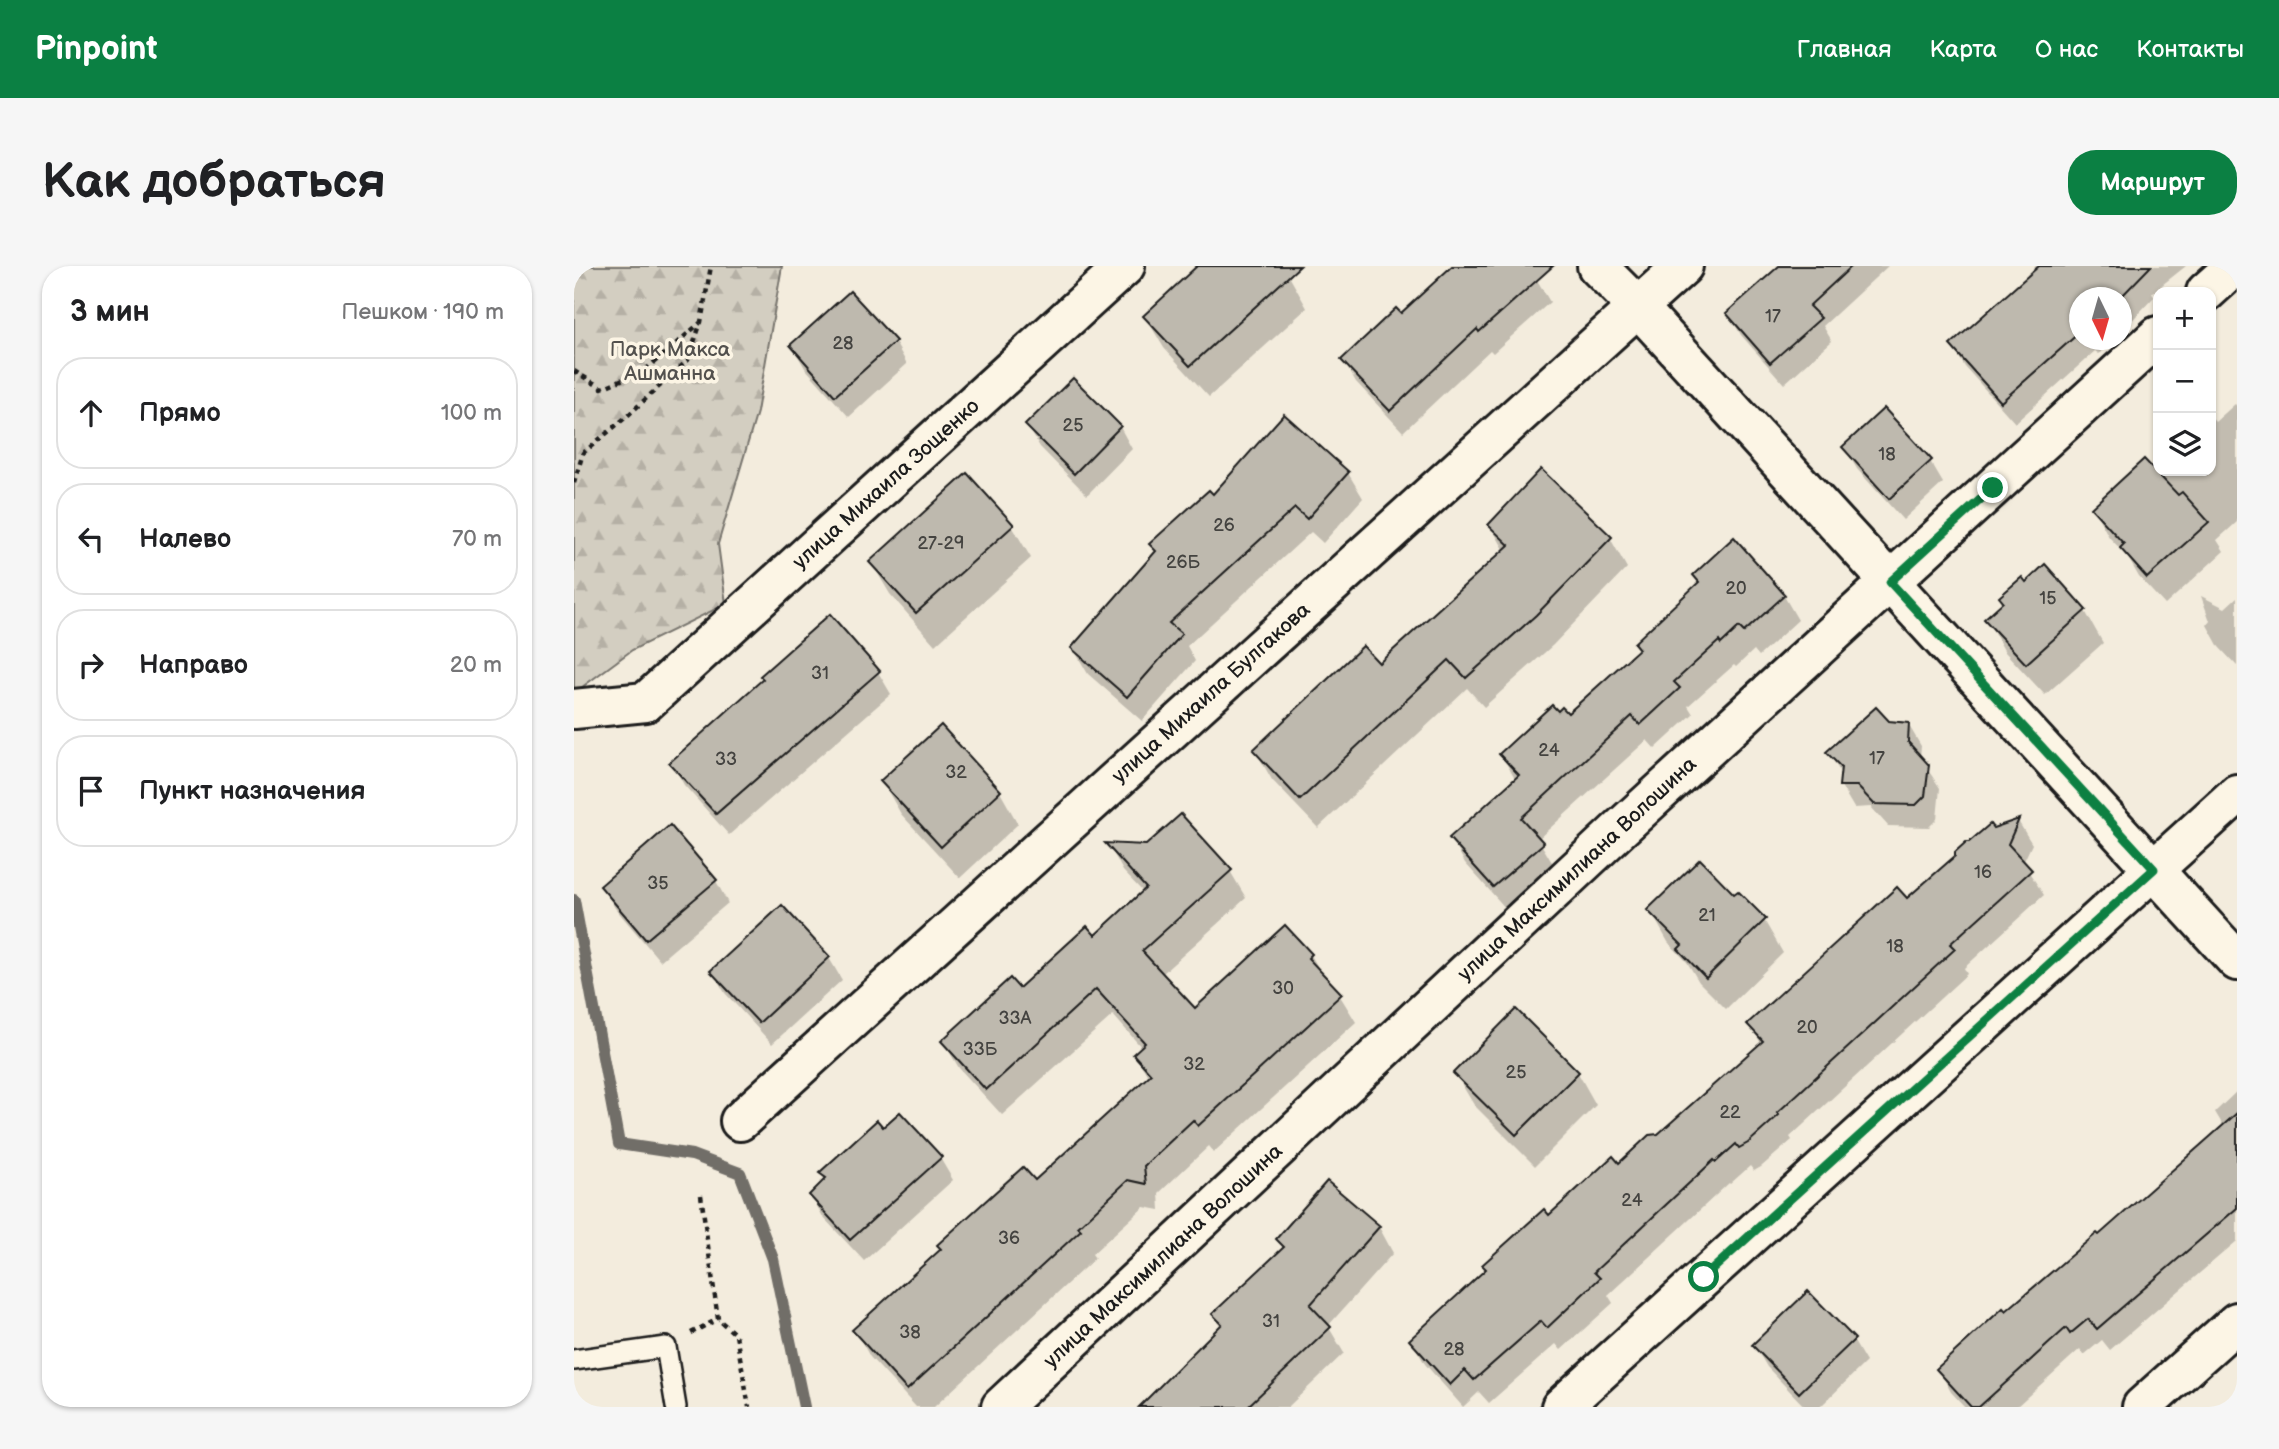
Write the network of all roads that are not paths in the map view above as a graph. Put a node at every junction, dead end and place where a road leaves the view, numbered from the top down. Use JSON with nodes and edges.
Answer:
{"nodes":[{"id":1,"x":1125,"y":266,"type":"edge"},
{"id":2,"x":1597,"y":266,"type":"edge"},
{"id":3,"x":1683,"y":266,"type":"edge"},
{"id":4,"x":2235,"y":266,"type":"edge"},
{"id":5,"x":2212,"y":287,"type":"edge"},
{"id":6,"x":1637,"y":306,"type":"junction"},
{"id":7,"x":2153,"y":341,"type":"edge"},
{"id":8,"x":1890,"y":582,"type":"junction"},
{"id":9,"x":574,"y":709,"type":"edge"},
{"id":10,"x":2237,"y":794,"type":"edge"},
{"id":11,"x":2154,"y":869,"type":"junction"},
{"id":12,"x":2237,"y":961,"type":"edge"},
{"id":13,"x":740,"y":1121,"type":"dead end"},
{"id":14,"x":2237,"y":1322,"type":"edge"},
{"id":15,"x":574,"y":1360,"type":"edge"},
{"id":16,"x":676,"y":1407,"type":"edge"},
{"id":17,"x":1001,"y":1407,"type":"edge"},
{"id":18,"x":1561,"y":1407,"type":"edge"},
{"id":19,"x":2142,"y":1407,"type":"edge"}],
"edges":[{"from":1,"to":9,"type":"street","name":"улица Михаила Зощенко"},
{"from":2,"to":6,"type":"street"},
{"from":3,"to":6,"type":"street","name":"улица Михаила Булгакова"},
{"from":4,"to":5,"type":"street"},
{"from":6,"to":8,"type":"street"},
{"from":6,"to":13,"type":"street","name":"улица Михаила Булгакова"},
{"from":7,"to":8,"type":"street","name":"улица Максимилиана Волошина"},
{"from":8,"to":11,"type":"street"},
{"from":8,"to":17,"type":"street","name":"улица Максимилиана Волошина"},
{"from":10,"to":11,"type":"street"},
{"from":11,"to":12,"type":"street"},
{"from":11,"to":18,"type":"street"},
{"from":14,"to":19,"type":"street"},
{"from":15,"to":16,"type":"lane"}]}
